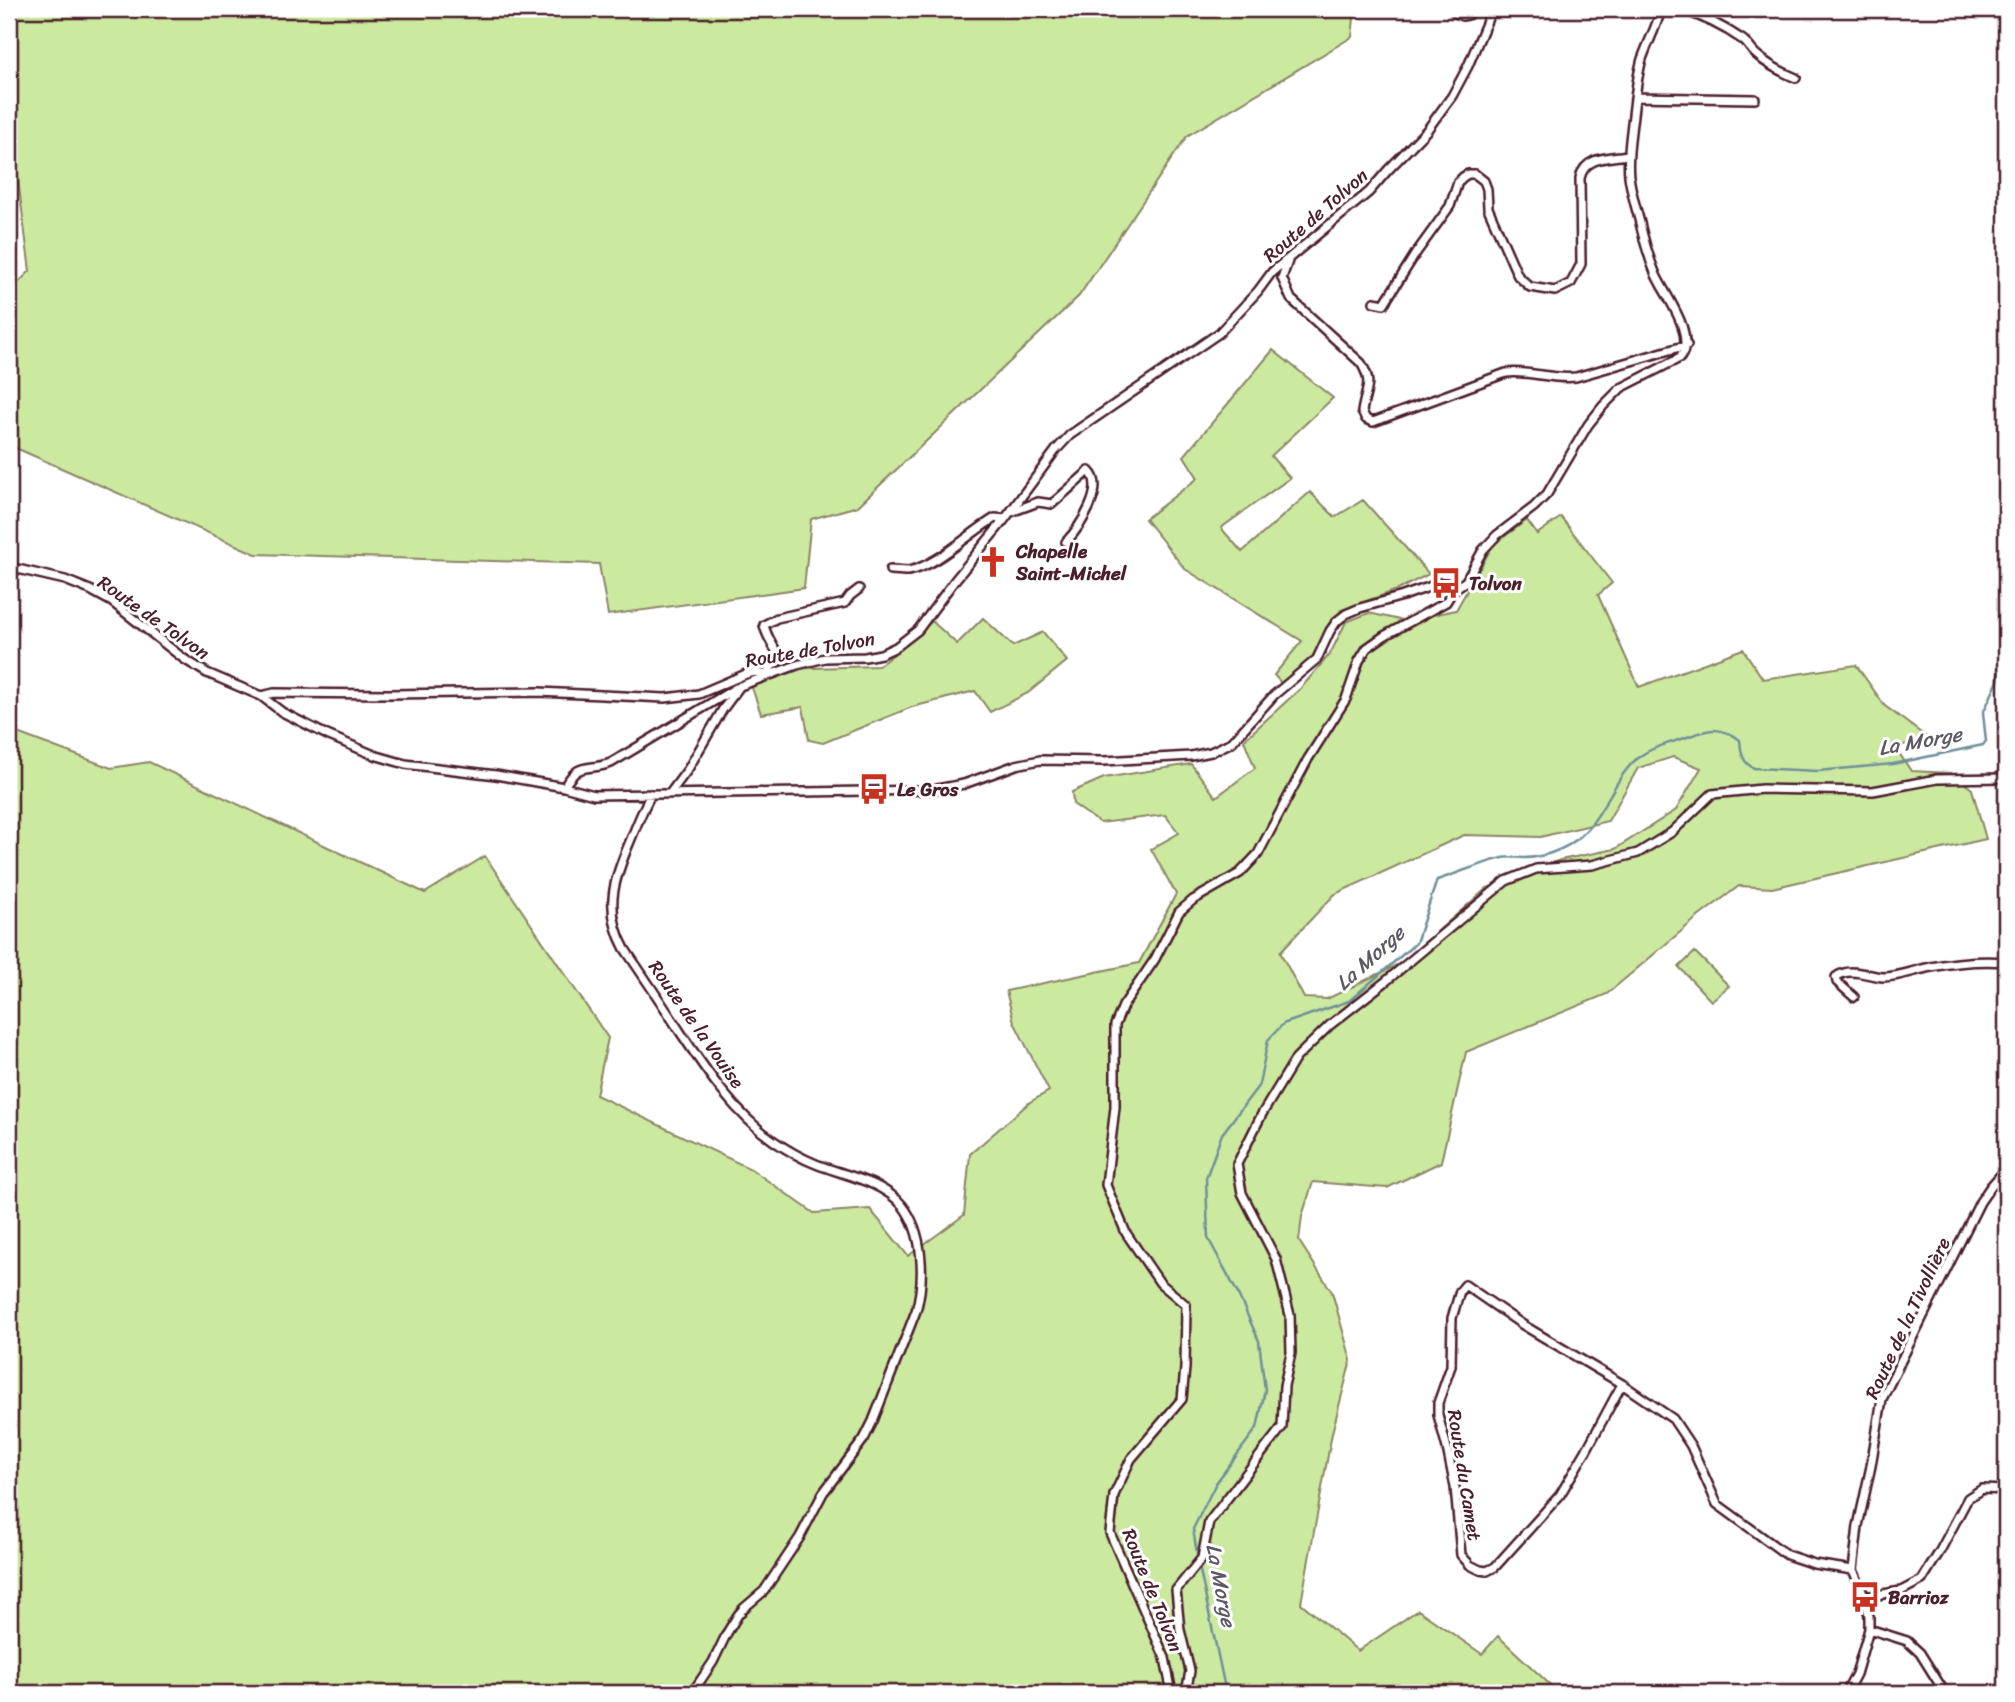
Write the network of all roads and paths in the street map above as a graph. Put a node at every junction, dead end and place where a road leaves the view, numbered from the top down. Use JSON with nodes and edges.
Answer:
{"nodes":[{"id":1,"x":1453,"y":9,"type":"edge"},
{"id":2,"x":1474,"y":9,"type":"edge"},
{"id":3,"x":1492,"y":9,"type":"edge"},
{"id":4,"x":1661,"y":9,"type":"edge"},
{"id":5,"x":1680,"y":9,"type":"edge"},
{"id":6,"x":1796,"y":78,"type":"dead end"},
{"id":7,"x":1635,"y":97,"type":"junction"},
{"id":8,"x":1755,"y":99,"type":"dead end"},
{"id":9,"x":1628,"y":155,"type":"junction"},
{"id":10,"x":1292,"y":255,"type":"junction"},
{"id":11,"x":1374,"y":302,"type":"dead end"},
{"id":12,"x":1687,"y":345,"type":"junction"},
{"id":13,"x":1010,"y":512,"type":"junction"},
{"id":14,"x":1005,"y":519,"type":"junction"},
{"id":15,"x":1066,"y":542,"type":"dead end"},
{"id":16,"x":9,"y":567,"type":"edge"},
{"id":17,"x":890,"y":570,"type":"dead end"},
{"id":18,"x":859,"y":589,"type":"dead end"},
{"id":19,"x":1454,"y":589,"type":"junction"},
{"id":20,"x":767,"y":675,"type":"junction"},
{"id":21,"x":740,"y":686,"type":"junction"},
{"id":22,"x":261,"y":696,"type":"junction"},
{"id":23,"x":2006,"y":778,"type":"edge"},
{"id":24,"x":564,"y":787,"type":"junction"},
{"id":25,"x":671,"y":792,"type":"junction"},
{"id":26,"x":651,"y":794,"type":"junction"},
{"id":27,"x":2006,"y":962,"type":"edge"},
{"id":28,"x":1854,"y":997,"type":"dead end"},
{"id":29,"x":2006,"y":1169,"type":"edge"},
{"id":30,"x":1622,"y":1384,"type":"junction"},
{"id":31,"x":2006,"y":1490,"type":"edge"},
{"id":32,"x":1853,"y":1570,"type":"junction"},
{"id":33,"x":1865,"y":1597,"type":"junction"},
{"id":34,"x":1869,"y":1629,"type":"junction"},
{"id":35,"x":692,"y":1693,"type":"edge"},
{"id":36,"x":1172,"y":1693,"type":"edge"},
{"id":37,"x":1186,"y":1693,"type":"edge"},
{"id":38,"x":1846,"y":1693,"type":"edge"},
{"id":39,"x":1945,"y":1693,"type":"edge"}],
"edges":[{"from":1,"to":2,"type":"street"},
{"from":3,"to":10,"type":"street","name":"Route de Tolvon"},
{"from":4,"to":7,"type":"street"},
{"from":5,"to":6,"type":"street"},
{"from":7,"to":8,"type":"street"},
{"from":7,"to":9,"type":"street"},
{"from":9,"to":11,"type":"street"},
{"from":9,"to":12,"type":"street"},
{"from":10,"to":12,"type":"street"},
{"from":10,"to":13,"type":"street","name":"Route de Tolvon"},
{"from":12,"to":19,"type":"street"},
{"from":13,"to":14,"type":"street","name":"Route de Tolvon"},
{"from":13,"to":15,"type":"street"},
{"from":14,"to":17,"type":"street"},
{"from":14,"to":20,"type":"street","name":"Route de Tolvon"},
{"from":16,"to":22,"type":"street","name":"Route de Tolvon"},
{"from":18,"to":20,"type":"street"},
{"from":19,"to":25,"type":"street"},
{"from":19,"to":36,"type":"street","name":"Route de Tolvon"},
{"from":20,"to":21,"type":"street"},
{"from":20,"to":22,"type":"street","name":"Route de Tolvon"},
{"from":21,"to":24,"type":"street"},
{"from":21,"to":25,"type":"street"},
{"from":22,"to":24,"type":"street"},
{"from":23,"to":37,"type":"street"},
{"from":24,"to":26,"type":"street"},
{"from":25,"to":26,"type":"street"},
{"from":26,"to":35,"type":"street","name":"Route de la Vouise"},
{"from":27,"to":28,"type":"street"},
{"from":29,"to":32,"type":"street","name":"Route de la Tivollière"},
{"from":30,"to":30,"type":"street","name":"Route du Camet"},
{"from":30,"to":32,"type":"street","name":"Route du Camet"},
{"from":31,"to":33,"type":"street"},
{"from":32,"to":33,"type":"street"},
{"from":33,"to":34,"type":"street"},
{"from":34,"to":38,"type":"street"},
{"from":34,"to":39,"type":"street"}]}
